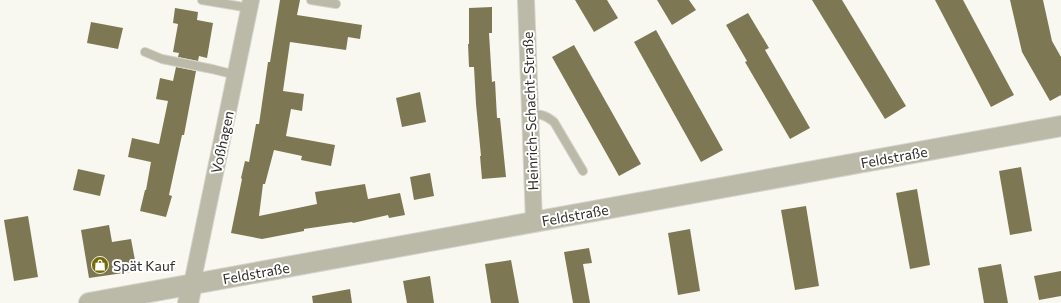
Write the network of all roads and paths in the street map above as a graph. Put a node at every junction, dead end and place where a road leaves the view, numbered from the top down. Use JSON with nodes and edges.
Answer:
{"nodes":[{"id":1,"x":202,"y":0,"type":"edge"},
{"id":2,"x":311,"y":0,"type":"edge"},
{"id":3,"x":526,"y":0,"type":"edge"},
{"id":4,"x":250,"y":4,"type":"edge"},
{"id":5,"x":336,"y":4,"type":"dead end"},
{"id":6,"x":145,"y":52,"type":"dead end"},
{"id":7,"x":236,"y":75,"type":"junction"},
{"id":8,"x":530,"y":114,"type":"junction"},
{"id":9,"x":1061,"y":126,"type":"edge"},
{"id":10,"x":583,"y":171,"type":"dead end"},
{"id":11,"x":534,"y":222,"type":"junction"},
{"id":12,"x":190,"y":294,"type":"edge"},
{"id":13,"x":89,"y":303,"type":"edge"}],
"edges":[{"from":1,"to":4,"type":"lane"},
{"from":2,"to":5,"type":"lane"},
{"from":3,"to":8,"type":"street","name":"Heinrich-Schacht-Straße"},
{"from":4,"to":7,"type":"street","name":"Voßhagen"},
{"from":6,"to":7,"type":"lane"},
{"from":7,"to":12,"type":"street","name":"Voßhagen"},
{"from":8,"to":10,"type":"lane"},
{"from":8,"to":11,"type":"street","name":"Heinrich-Schacht-Straße"},
{"from":9,"to":11,"type":"street","name":"Feldstraße"},
{"from":11,"to":12,"type":"street","name":"Feldstraße"},
{"from":12,"to":13,"type":"street","name":"Feldstraße"}]}
